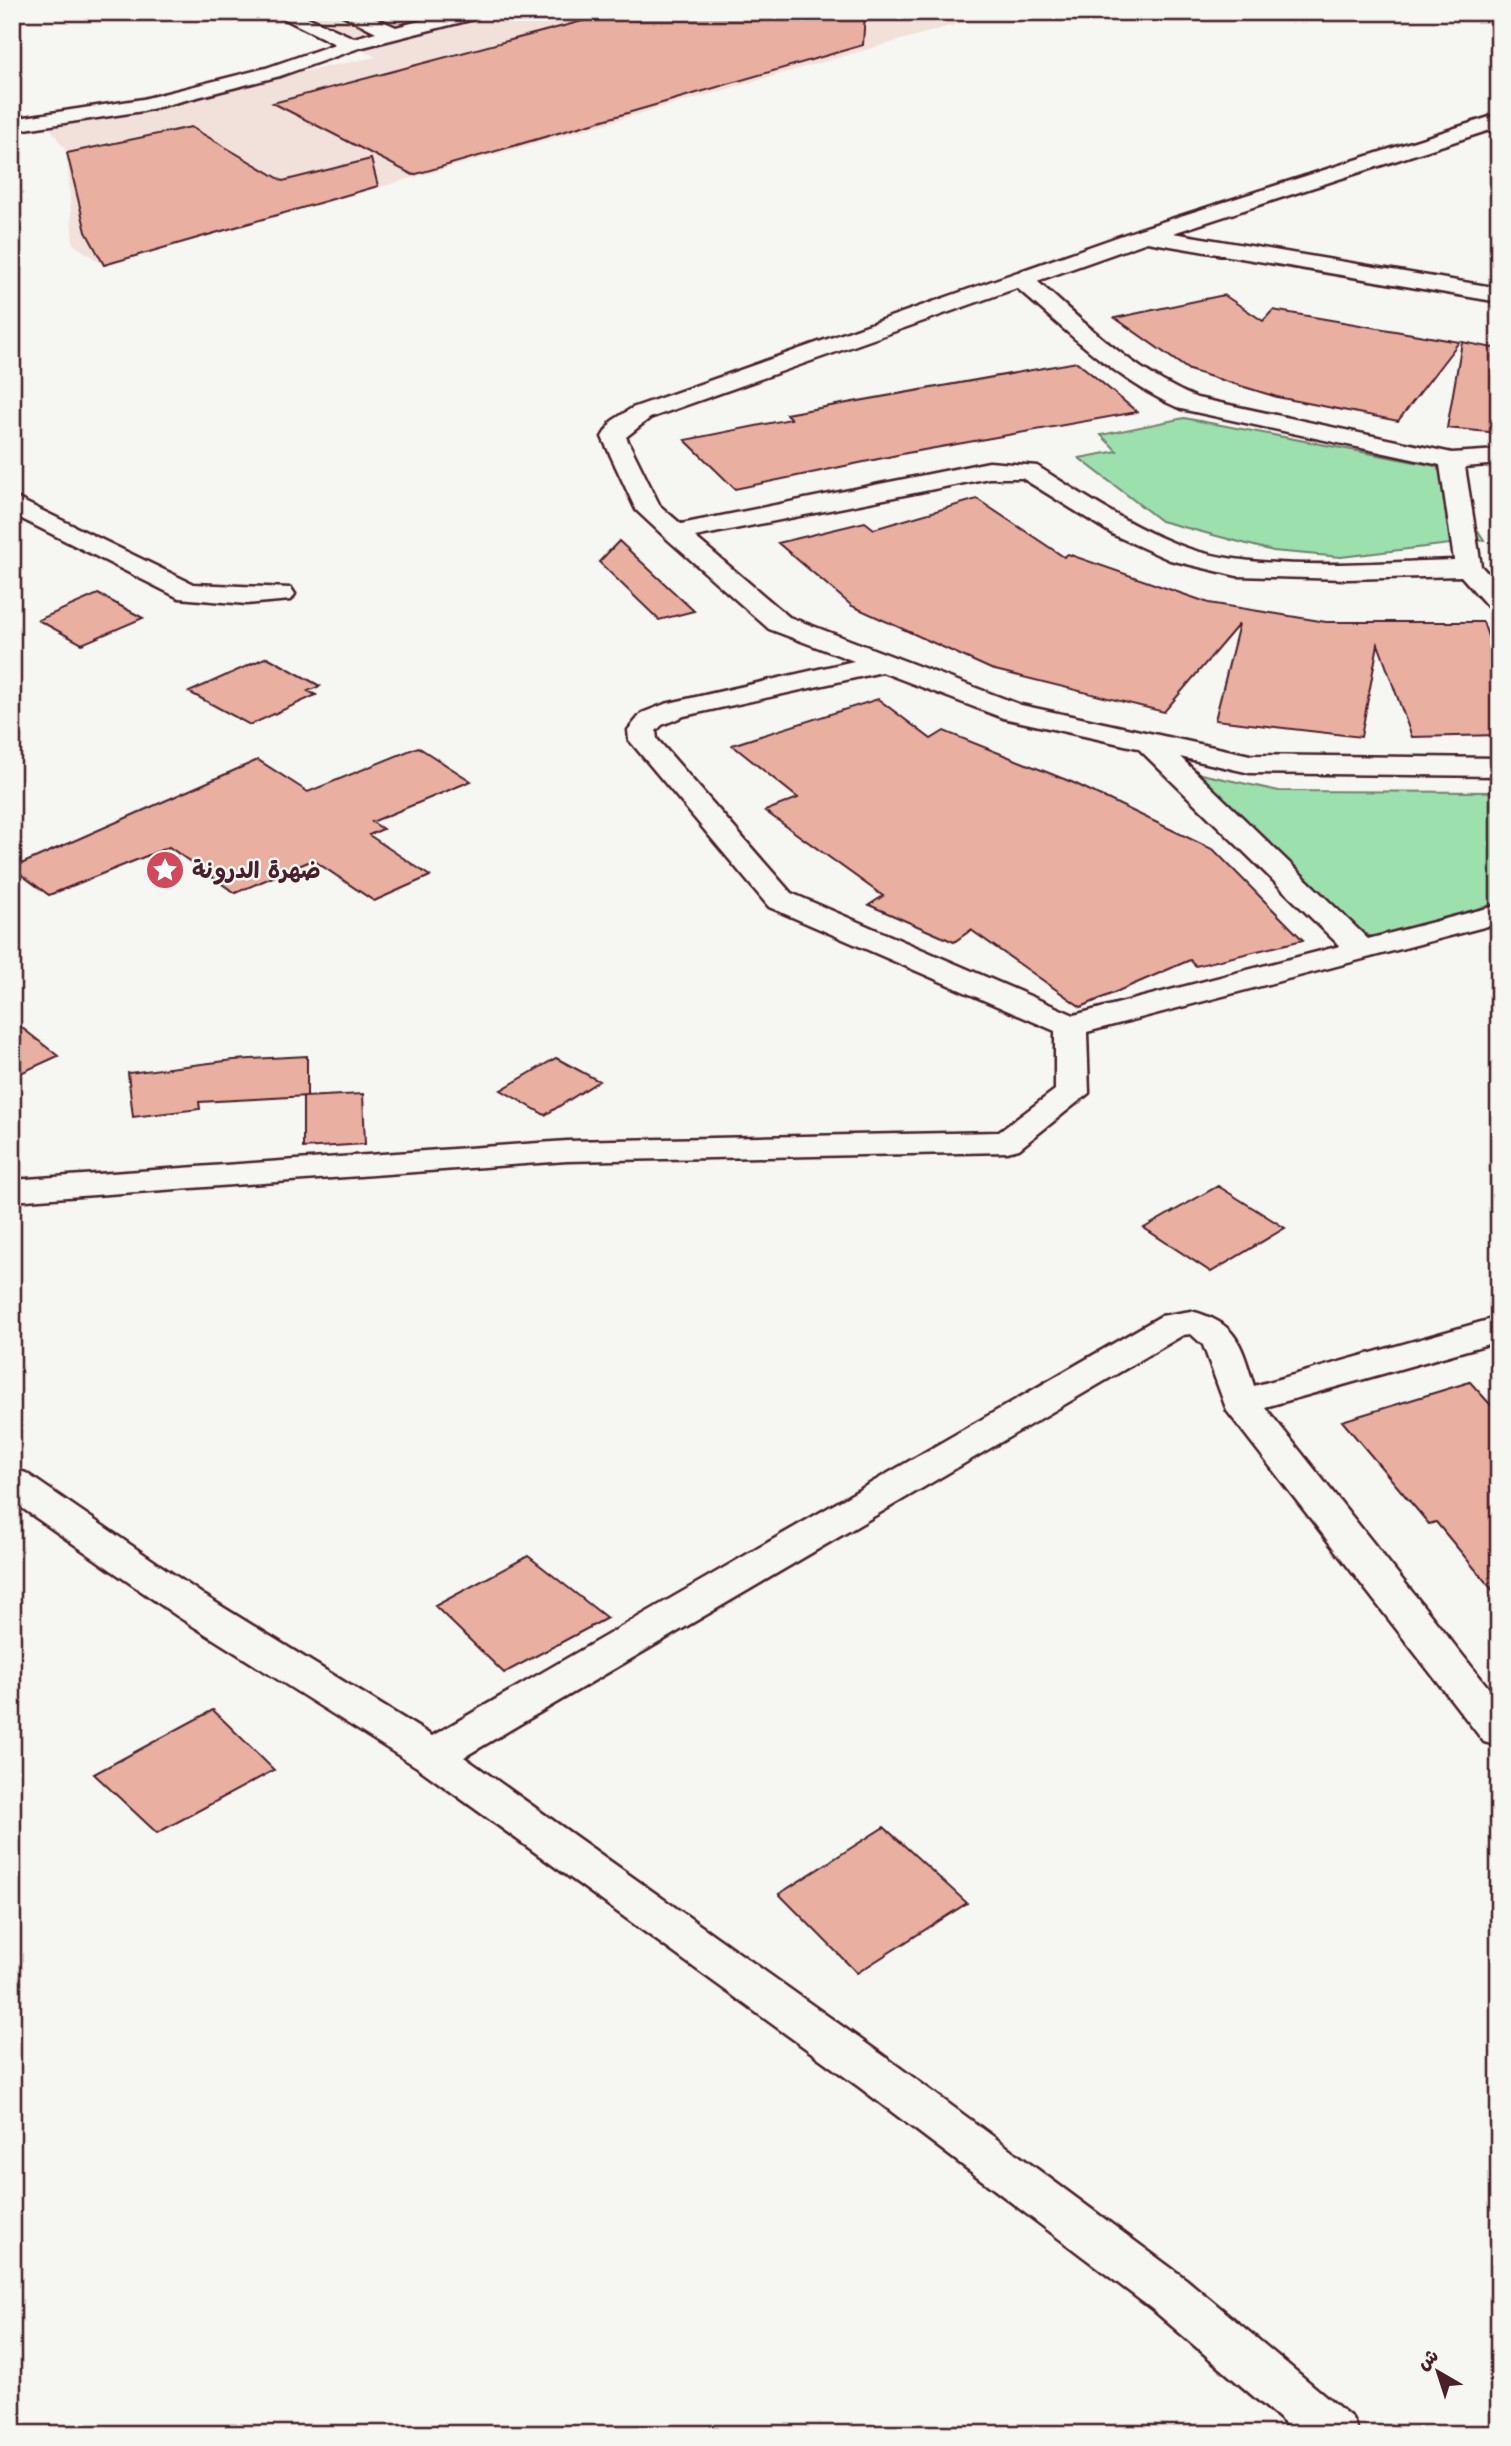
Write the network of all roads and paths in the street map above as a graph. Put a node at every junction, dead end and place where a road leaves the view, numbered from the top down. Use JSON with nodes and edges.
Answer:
{"nodes":[{"id":1,"x":280,"y":12,"type":"edge"},
{"id":2,"x":345,"y":12,"type":"edge"},
{"id":3,"x":479,"y":12,"type":"edge"},
{"id":4,"x":396,"y":34,"type":"junction"},
{"id":5,"x":352,"y":44,"type":"junction"},
{"id":6,"x":1499,"y":120,"type":"edge"},
{"id":7,"x":12,"y":125,"type":"edge"},
{"id":8,"x":1144,"y":235,"type":"junction"},
{"id":9,"x":1021,"y":279,"type":"junction"},
{"id":10,"x":1499,"y":295,"type":"edge"},
{"id":11,"x":1499,"y":457,"type":"edge"},
{"id":12,"x":1452,"y":460,"type":"junction"},
{"id":13,"x":12,"y":504,"type":"edge"},
{"id":14,"x":675,"y":533,"type":"junction"},
{"id":15,"x":1468,"y":568,"type":"junction"},
{"id":16,"x":282,"y":594,"type":"dead end"},
{"id":17,"x":1499,"y":603,"type":"edge"},
{"id":18,"x":883,"y":663,"type":"junction"},
{"id":19,"x":1148,"y":742,"type":"junction"},
{"id":20,"x":1499,"y":767,"type":"edge"},
{"id":21,"x":1499,"y":914,"type":"edge"},
{"id":22,"x":1362,"y":950,"type":"junction"},
{"id":23,"x":1071,"y":1026,"type":"junction"},
{"id":24,"x":12,"y":1191,"type":"edge"},
{"id":25,"x":1499,"y":1329,"type":"edge"},
{"id":26,"x":1240,"y":1402,"type":"junction"},
{"id":27,"x":12,"y":1482,"type":"edge"},
{"id":28,"x":1495,"y":1719,"type":"edge"},
{"id":29,"x":432,"y":1756,"type":"junction"},
{"id":30,"x":1334,"y":2434,"type":"edge"}],
"edges":[{"from":1,"to":5,"type":"street"},
{"from":2,"to":4,"type":"street"},
{"from":3,"to":4,"type":"street"},
{"from":4,"to":5,"type":"street"},
{"from":5,"to":7,"type":"street"},
{"from":6,"to":8,"type":"street"},
{"from":8,"to":9,"type":"street"},
{"from":8,"to":10,"type":"street"},
{"from":9,"to":12,"type":"street"},
{"from":9,"to":14,"type":"street"},
{"from":11,"to":12,"type":"street"},
{"from":12,"to":15,"type":"street"},
{"from":13,"to":16,"type":"street"},
{"from":14,"to":15,"type":"street"},
{"from":14,"to":18,"type":"street"},
{"from":15,"to":17,"type":"street"},
{"from":18,"to":19,"type":"street"},
{"from":18,"to":23,"type":"street"},
{"from":19,"to":20,"type":"street"},
{"from":19,"to":22,"type":"street"},
{"from":21,"to":22,"type":"street"},
{"from":22,"to":23,"type":"street"},
{"from":23,"to":24,"type":"street"},
{"from":25,"to":26,"type":"street"},
{"from":26,"to":28,"type":"street"},
{"from":26,"to":29,"type":"street"},
{"from":27,"to":29,"type":"street"},
{"from":29,"to":30,"type":"street"}]}
